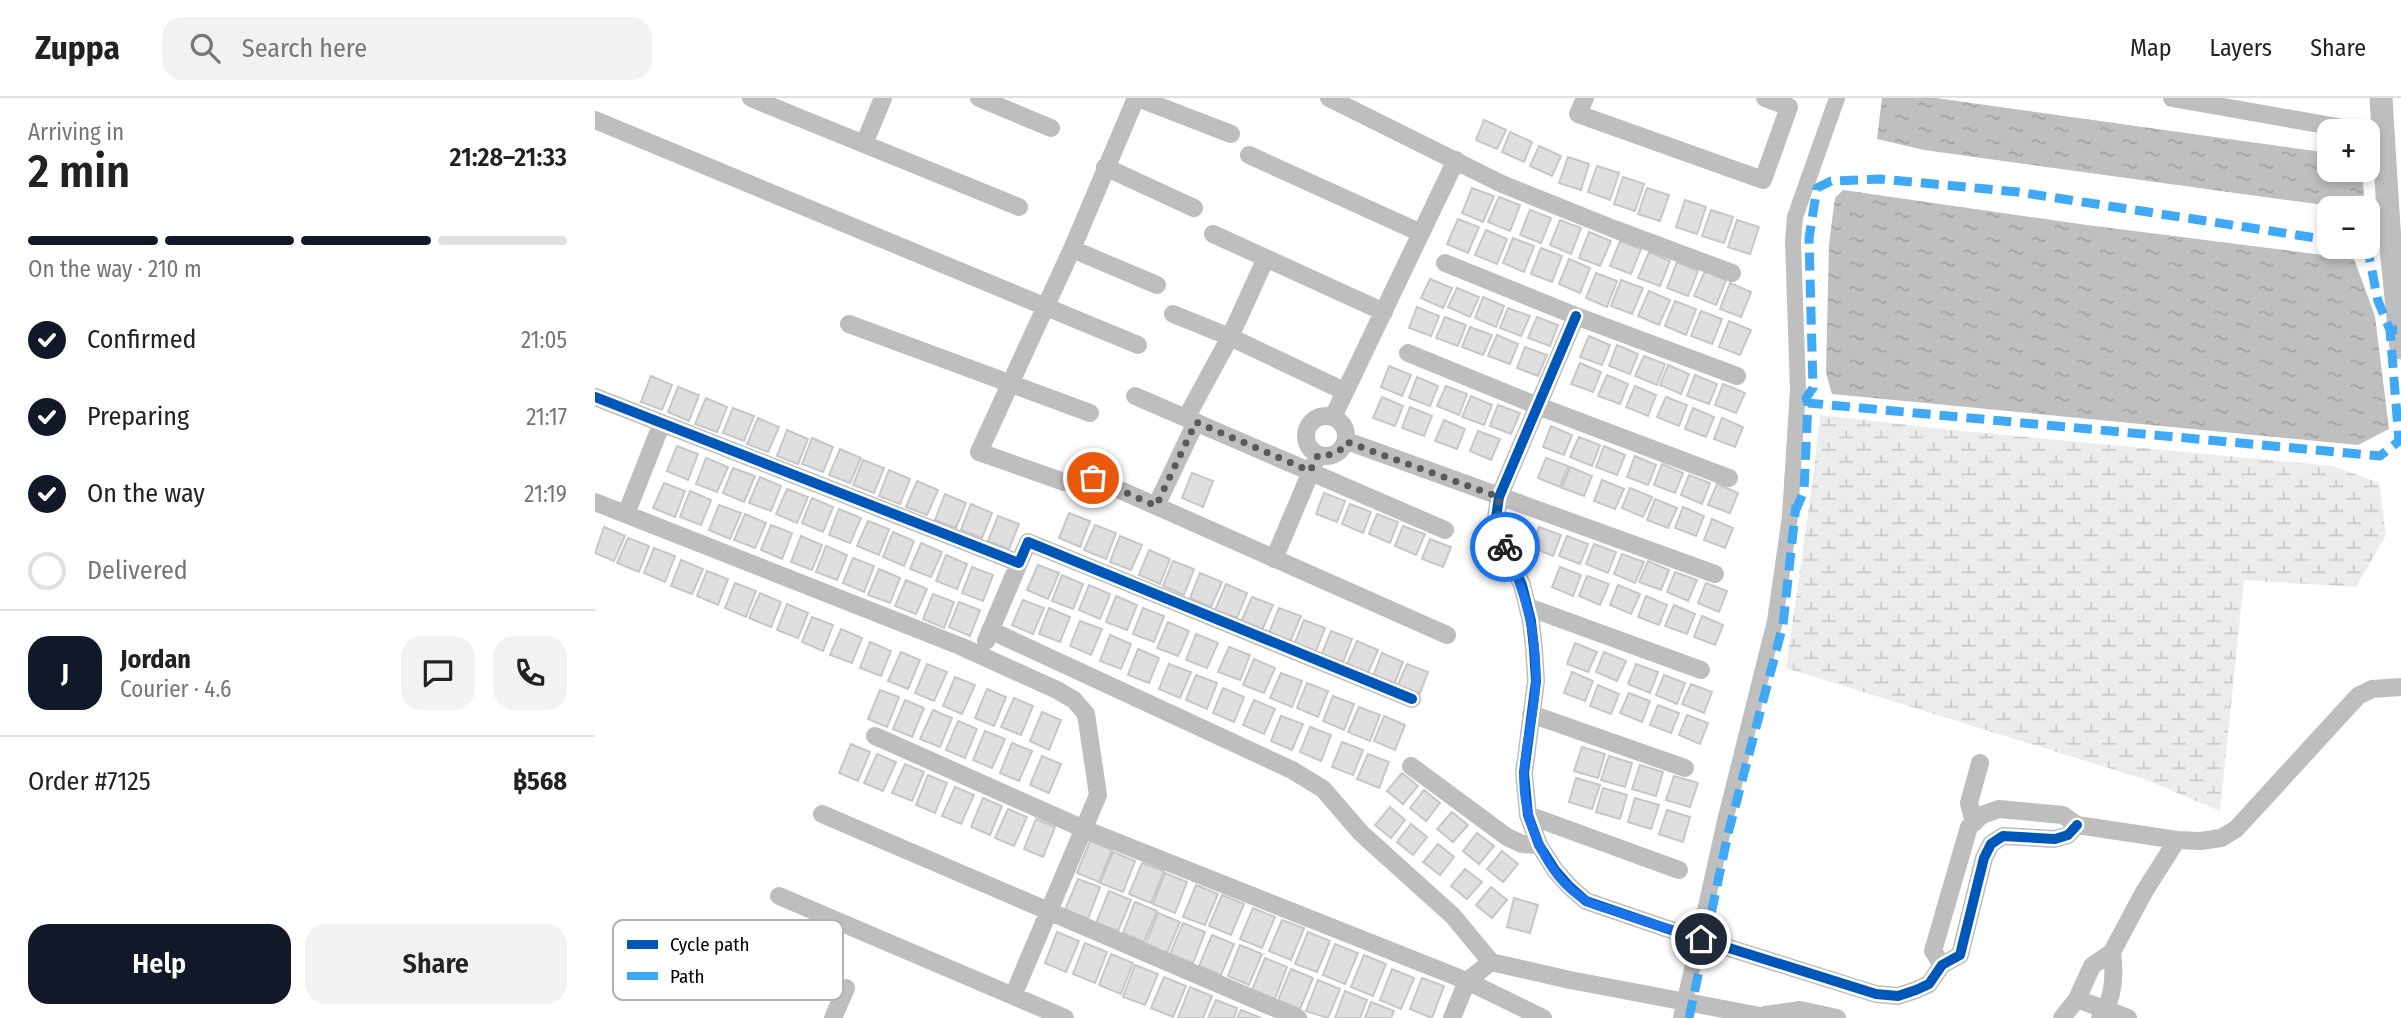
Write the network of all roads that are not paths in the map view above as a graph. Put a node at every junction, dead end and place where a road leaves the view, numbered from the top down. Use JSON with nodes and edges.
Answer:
{"nodes":[{"id":1,"x":751,"y":98,"type":"edge"},
{"id":2,"x":883,"y":98,"type":"edge"},
{"id":3,"x":979,"y":98,"type":"edge"},
{"id":4,"x":1137,"y":98,"type":"edge"},
{"id":5,"x":1329,"y":98,"type":"edge"},
{"id":6,"x":1585,"y":98,"type":"edge"},
{"id":7,"x":1765,"y":98,"type":"edge"},
{"id":8,"x":2172,"y":98,"type":"edge"},
{"id":9,"x":2382,"y":98,"type":"edge"},
{"id":10,"x":2378,"y":119,"type":"edge"},
{"id":11,"x":595,"y":120,"type":"edge"},
{"id":12,"x":2317,"y":123,"type":"edge"},
{"id":13,"x":1051,"y":128,"type":"dead end"},
{"id":14,"x":1231,"y":134,"type":"dead end"},
{"id":15,"x":864,"y":144,"type":"junction"},
{"id":16,"x":1249,"y":155,"type":"dead end"},
{"id":17,"x":2380,"y":158,"type":"edge"},
{"id":18,"x":1456,"y":160,"type":"junction"},
{"id":19,"x":1105,"y":167,"type":"junction"},
{"id":20,"x":1019,"y":207,"type":"dead end"},
{"id":21,"x":1194,"y":208,"type":"dead end"},
{"id":22,"x":2395,"y":229,"type":"edge"},
{"id":23,"x":1422,"y":233,"type":"junction"},
{"id":24,"x":1213,"y":234,"type":"dead end"},
{"id":25,"x":1072,"y":249,"type":"junction"},
{"id":26,"x":1266,"y":258,"type":"junction"},
{"id":27,"x":1445,"y":263,"type":"dead end"},
{"id":28,"x":1732,"y":273,"type":"dead end"},
{"id":29,"x":1157,"y":285,"type":"dead end"},
{"id":30,"x":1045,"y":307,"type":"junction"},
{"id":31,"x":1384,"y":312,"type":"junction"},
{"id":32,"x":1173,"y":314,"type":"dead end"},
{"id":33,"x":1576,"y":316,"type":"junction"},
{"id":34,"x":849,"y":324,"type":"dead end"},
{"id":35,"x":1230,"y":337,"type":"junction"},
{"id":36,"x":1138,"y":345,"type":"dead end"},
{"id":37,"x":2401,"y":348,"type":"edge"},
{"id":38,"x":1408,"y":353,"type":"dead end"},
{"id":39,"x":1737,"y":376,"type":"dead end"},
{"id":40,"x":1010,"y":383,"type":"junction"},
{"id":41,"x":1344,"y":391,"type":"junction"},
{"id":42,"x":1135,"y":396,"type":"dead end"},
{"id":43,"x":595,"y":397,"type":"edge"},
{"id":44,"x":1538,"y":406,"type":"junction"},
{"id":45,"x":1090,"y":413,"type":"dead end"},
{"id":46,"x":1333,"y":416,"type":"junction"},
{"id":47,"x":1191,"y":420,"type":"junction"},
{"id":48,"x":662,"y":423,"type":"junction"},
{"id":49,"x":1347,"y":442,"type":"junction"},
{"id":50,"x":1314,"y":463,"type":"junction"},
{"id":51,"x":1093,"y":478,"type":"dead end"},
{"id":52,"x":1729,"y":478,"type":"dead end"},
{"id":53,"x":1064,"y":482,"type":"dead end"},
{"id":54,"x":1499,"y":497,"type":"junction"},
{"id":55,"x":595,"y":502,"type":"edge"},
{"id":56,"x":1156,"y":506,"type":"junction"},
{"id":57,"x":626,"y":514,"type":"junction"},
{"id":58,"x":1445,"y":530,"type":"dead end"},
{"id":59,"x":1274,"y":559,"type":"junction"},
{"id":60,"x":1019,"y":564,"type":"junction"},
{"id":61,"x":1715,"y":574,"type":"dead end"},
{"id":62,"x":1528,"y":607,"type":"junction"},
{"id":63,"x":990,"y":630,"type":"junction"},
{"id":64,"x":1447,"y":635,"type":"dead end"},
{"id":65,"x":979,"y":654,"type":"junction"},
{"id":66,"x":1701,"y":670,"type":"dead end"},
{"id":67,"x":2401,"y":687,"type":"edge"},
{"id":68,"x":1412,"y":699,"type":"dead end"},
{"id":69,"x":1531,"y":714,"type":"junction"},
{"id":70,"x":875,"y":736,"type":"dead end"},
{"id":71,"x":1980,"y":763,"type":"dead end"},
{"id":72,"x":1411,"y":766,"type":"dead end"},
{"id":73,"x":1685,"y":768,"type":"dead end"},
{"id":74,"x":2021,"y":810,"type":"junction"},
{"id":75,"x":822,"y":814,"type":"dead end"},
{"id":76,"x":1528,"y":815,"type":"junction"},
{"id":77,"x":1974,"y":823,"type":"junction"},
{"id":78,"x":2077,"y":825,"type":"junction"},
{"id":79,"x":1084,"y":829,"type":"junction"},
{"id":80,"x":2020,"y":838,"type":"junction"},
{"id":81,"x":2177,"y":839,"type":"junction"},
{"id":82,"x":1539,"y":845,"type":"junction"},
{"id":83,"x":1679,"y":870,"type":"dead end"},
{"id":84,"x":779,"y":896,"type":"dead end"},
{"id":85,"x":1050,"y":911,"type":"junction"},
{"id":86,"x":835,"y":920,"type":"edge"},
{"id":87,"x":843,"y":923,"type":"edge"},
{"id":88,"x":2112,"y":952,"type":"junction"},
{"id":89,"x":1491,"y":962,"type":"junction"},
{"id":90,"x":1942,"y":965,"type":"junction"},
{"id":91,"x":1467,"y":981,"type":"junction"},
{"id":92,"x":846,"y":988,"type":"dead end"},
{"id":93,"x":843,"y":996,"type":"edge"},
{"id":94,"x":1013,"y":996,"type":"junction"},
{"id":95,"x":2077,"y":999,"type":"junction"},
{"id":96,"x":841,"y":1000,"type":"edge"},
{"id":97,"x":2104,"y":1015,"type":"edge"},
{"id":98,"x":1768,"y":1017,"type":"edge"},
{"id":99,"x":834,"y":1018,"type":"edge"},
{"id":100,"x":1065,"y":1018,"type":"edge"},
{"id":101,"x":1298,"y":1018,"type":"edge"},
{"id":102,"x":1452,"y":1018,"type":"edge"},
{"id":103,"x":1543,"y":1018,"type":"edge"},
{"id":104,"x":1837,"y":1018,"type":"edge"},
{"id":105,"x":2062,"y":1018,"type":"edge"},
{"id":106,"x":2127,"y":1018,"type":"edge"}],
"edges":[{"from":1,"to":15,"type":"street"},
{"from":2,"to":15,"type":"street"},
{"from":3,"to":13,"type":"street"},
{"from":4,"to":14,"type":"street"},
{"from":4,"to":19,"type":"street"},
{"from":5,"to":18,"type":"street"},
{"from":6,"to":7,"type":"street"},
{"from":8,"to":12,"type":"street"},
{"from":9,"to":10,"type":"street"},
{"from":11,"to":30,"type":"street"},
{"from":15,"to":20,"type":"street"},
{"from":16,"to":23,"type":"street"},
{"from":17,"to":22,"type":"street"},
{"from":18,"to":23,"type":"street"},
{"from":18,"to":28,"type":"street"},
{"from":19,"to":21,"type":"street"},
{"from":19,"to":25,"type":"street"},
{"from":22,"to":37,"type":"street"},
{"from":23,"to":31,"type":"street"},
{"from":24,"to":26,"type":"street"},
{"from":25,"to":29,"type":"street"},
{"from":25,"to":30,"type":"street"},
{"from":26,"to":31,"type":"street"},
{"from":26,"to":35,"type":"street"},
{"from":27,"to":33,"type":"street"},
{"from":30,"to":36,"type":"street"},
{"from":30,"to":40,"type":"street"},
{"from":31,"to":41,"type":"street"},
{"from":32,"to":35,"type":"street"},
{"from":33,"to":39,"type":"street"},
{"from":33,"to":44,"type":"street"},
{"from":34,"to":40,"type":"street"},
{"from":35,"to":41,"type":"street"},
{"from":35,"to":47,"type":"street"},
{"from":38,"to":44,"type":"street"},
{"from":40,"to":45,"type":"street"},
{"from":40,"to":53,"type":"street"},
{"from":41,"to":46,"type":"street"},
{"from":42,"to":47,"type":"street"},
{"from":43,"to":48,"type":"street"},
{"from":44,"to":52,"type":"street"},
{"from":44,"to":54,"type":"street"},
{"from":46,"to":49,"type":"street"},
{"from":46,"to":50,"type":"street"},
{"from":47,"to":50,"type":"street"},
{"from":47,"to":56,"type":"street"},
{"from":48,"to":57,"type":"street"},
{"from":48,"to":60,"type":"street"},
{"from":49,"to":50,"type":"street"},
{"from":49,"to":54,"type":"street"},
{"from":50,"to":58,"type":"street"},
{"from":50,"to":59,"type":"street"},
{"from":51,"to":56,"type":"street"},
{"from":54,"to":61,"type":"street"},
{"from":54,"to":62,"type":"street"},
{"from":55,"to":57,"type":"street"},
{"from":56,"to":59,"type":"street"},
{"from":57,"to":65,"type":"street"},
{"from":59,"to":64,"type":"street"},
{"from":60,"to":63,"type":"street"},
{"from":60,"to":68,"type":"street"},
{"from":62,"to":66,"type":"street"},
{"from":62,"to":69,"type":"street"},
{"from":63,"to":65,"type":"street"},
{"from":63,"to":89,"type":"street"},
{"from":65,"to":79,"type":"street"},
{"from":67,"to":81,"type":"street"},
{"from":69,"to":73,"type":"street"},
{"from":69,"to":76,"type":"street"},
{"from":70,"to":79,"type":"street"},
{"from":71,"to":77,"type":"street"},
{"from":72,"to":82,"type":"street"},
{"from":74,"to":77,"type":"street"},
{"from":74,"to":78,"type":"street"},
{"from":74,"to":80,"type":"street"},
{"from":75,"to":85,"type":"street"},
{"from":76,"to":82,"type":"street"},
{"from":76,"to":83,"type":"street"},
{"from":77,"to":90,"type":"street"},
{"from":78,"to":80,"type":"street"},
{"from":78,"to":81,"type":"street"},
{"from":79,"to":85,"type":"street"},
{"from":79,"to":91,"type":"street"},
{"from":80,"to":90,"type":"street"},
{"from":81,"to":88,"type":"street"},
{"from":82,"to":90,"type":"street"},
{"from":84,"to":86,"type":"street"},
{"from":85,"to":94,"type":"street"},
{"from":85,"to":101,"type":"street"},
{"from":87,"to":94,"type":"street"},
{"from":88,"to":95,"type":"street"},
{"from":88,"to":97,"type":"street"},
{"from":89,"to":91,"type":"street"},
{"from":89,"to":98,"type":"street"},
{"from":91,"to":102,"type":"street"},
{"from":91,"to":103,"type":"street"},
{"from":92,"to":93,"type":"street"},
{"from":94,"to":100,"type":"street"},
{"from":95,"to":97,"type":"street"},
{"from":95,"to":105,"type":"street"},
{"from":96,"to":99,"type":"street"},
{"from":97,"to":106,"type":"street"},
{"from":98,"to":104,"type":"street"}]}
